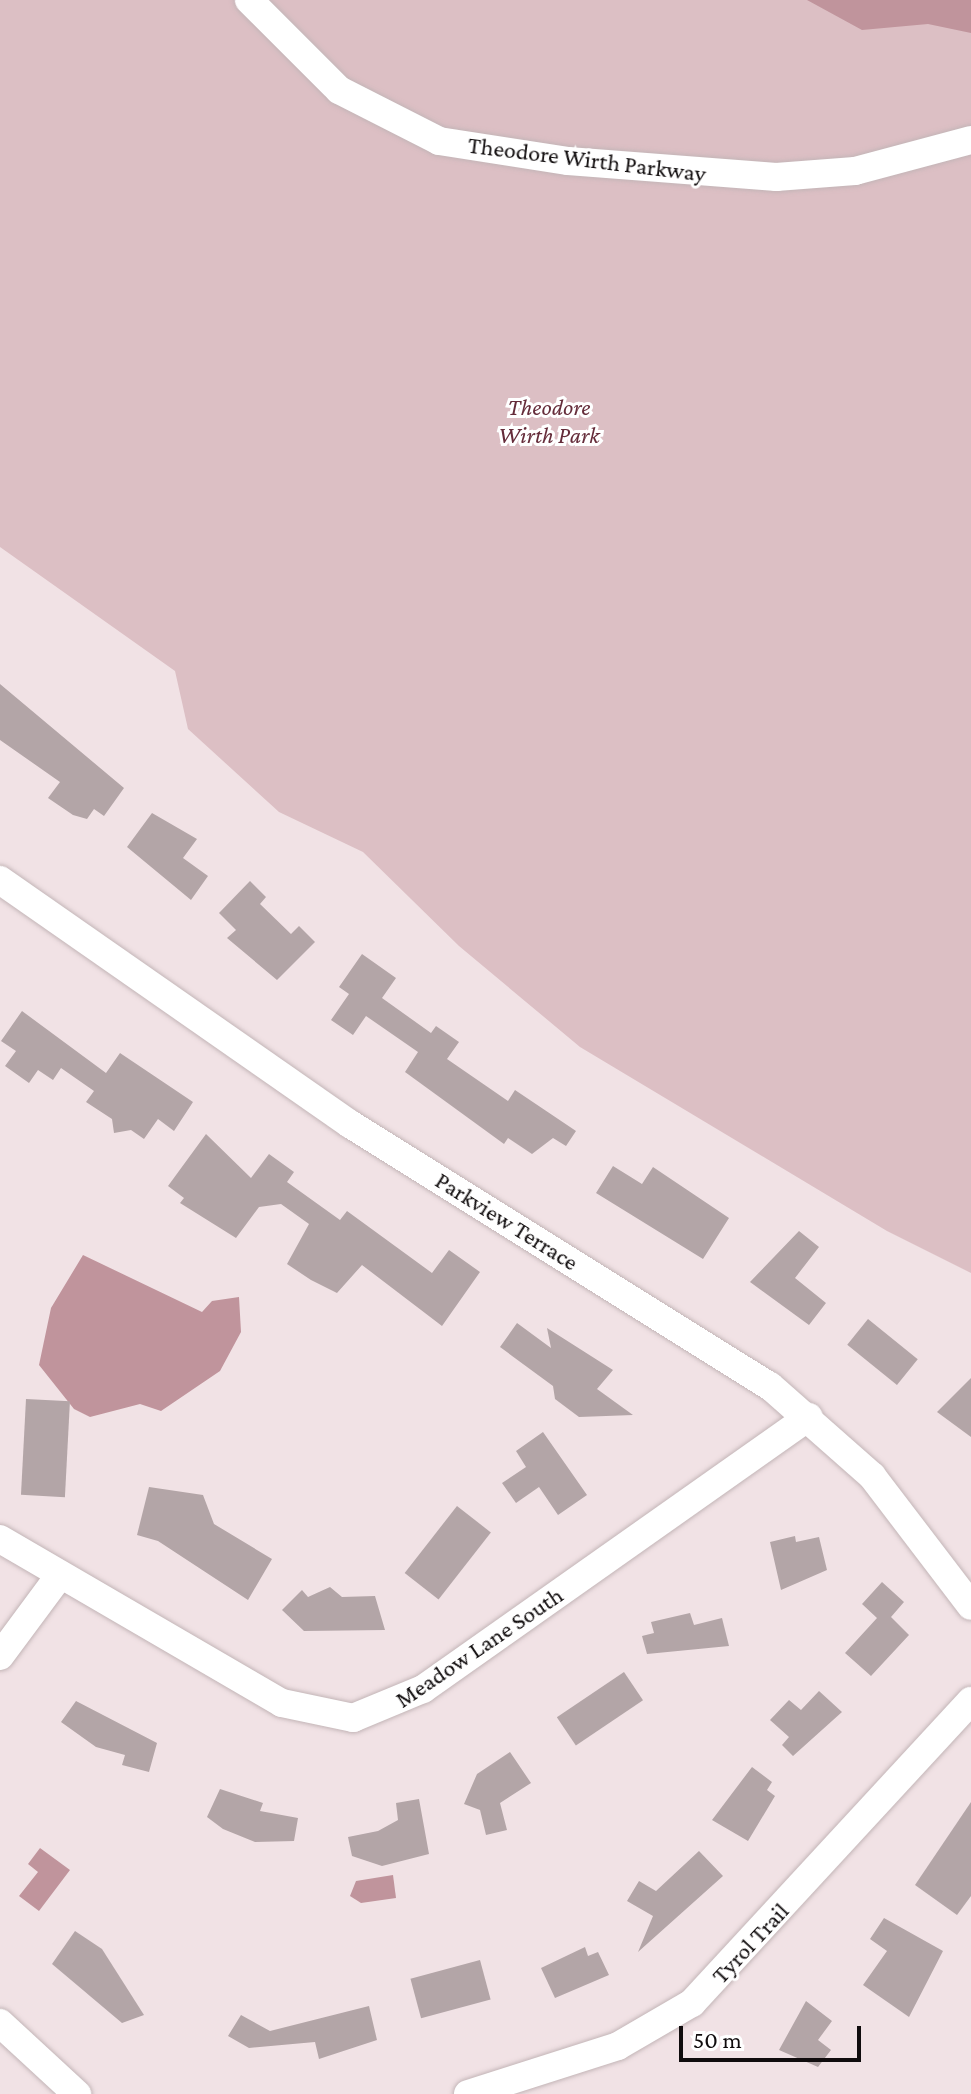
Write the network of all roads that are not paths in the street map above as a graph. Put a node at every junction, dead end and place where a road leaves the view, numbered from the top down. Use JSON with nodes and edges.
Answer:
{"nodes":[{"id":1,"x":249,"y":0,"type":"edge"},
{"id":2,"x":971,"y":140,"type":"edge"},
{"id":3,"x":0,"y":880,"type":"edge"},
{"id":4,"x":809,"y":1417,"type":"junction"},
{"id":5,"x":0,"y":1539,"type":"edge"},
{"id":6,"x":60,"y":1575,"type":"junction"},
{"id":7,"x":971,"y":1606,"type":"edge"},
{"id":8,"x":0,"y":1656,"type":"edge"},
{"id":9,"x":971,"y":1701,"type":"edge"},
{"id":10,"x":0,"y":2023,"type":"edge"},
{"id":11,"x":77,"y":2094,"type":"edge"},
{"id":12,"x":468,"y":2094,"type":"edge"}],
"edges":[{"from":1,"to":2,"type":"street","name":"Theodore Wirth Parkway"},
{"from":3,"to":4,"type":"street","name":"Parkview Terrace"},
{"from":4,"to":6,"type":"street","name":"Meadow Lane South"},
{"from":4,"to":7,"type":"street","name":"Parkview Terrace"},
{"from":5,"to":6,"type":"street","name":"Meadow Lane South"},
{"from":6,"to":8,"type":"street"},
{"from":9,"to":12,"type":"street","name":"Tyrol Trail"},
{"from":10,"to":11,"type":"street"}]}
